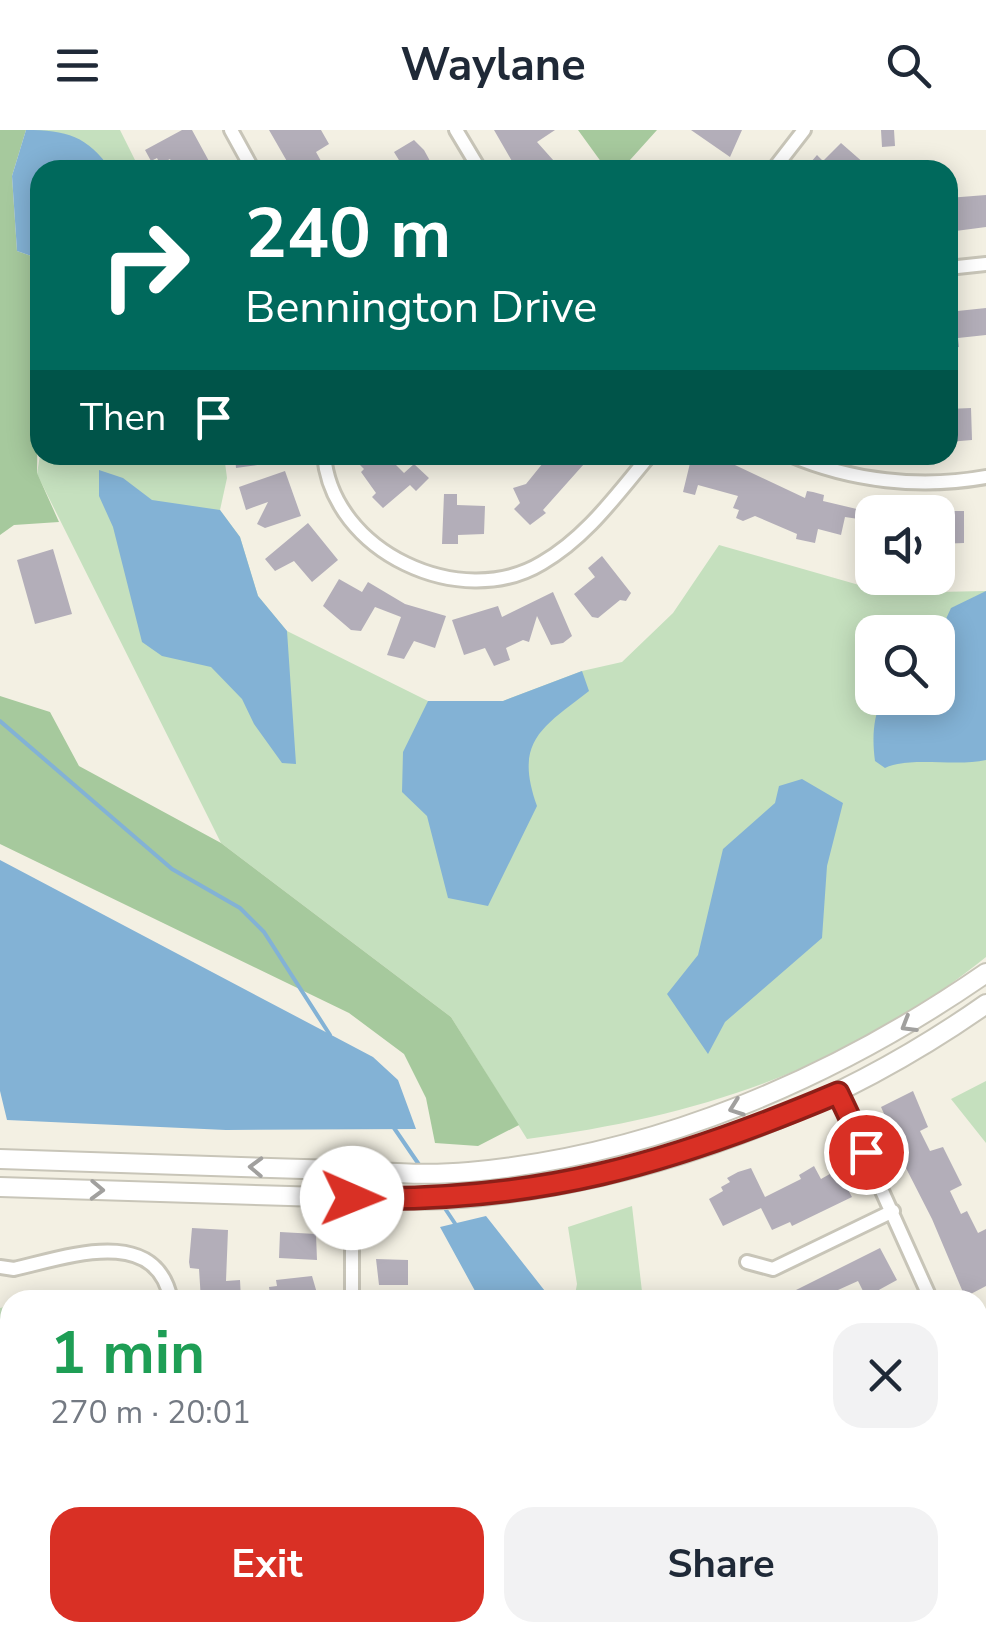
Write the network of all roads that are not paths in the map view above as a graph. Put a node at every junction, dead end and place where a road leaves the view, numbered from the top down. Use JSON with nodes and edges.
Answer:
{"nodes":[{"id":1,"x":231,"y":130,"type":"edge"},
{"id":2,"x":456,"y":130,"type":"edge"},
{"id":3,"x":804,"y":130,"type":"edge"},
{"id":4,"x":248,"y":160,"type":"edge"},
{"id":5,"x":474,"y":160,"type":"edge"},
{"id":6,"x":780,"y":160,"type":"edge"},
{"id":7,"x":986,"y":264,"type":"edge"},
{"id":8,"x":958,"y":267,"type":"edge"},
{"id":9,"x":325,"y":465,"type":"edge"},
{"id":10,"x":641,"y":465,"type":"edge"},
{"id":11,"x":819,"y":465,"type":"edge"},
{"id":12,"x":986,"y":477,"type":"edge"},
{"id":13,"x":986,"y":973,"type":"edge"},
{"id":14,"x":986,"y":1004,"type":"edge"},
{"id":15,"x":826,"y":1070,"type":"junction"},
{"id":16,"x":838,"y":1093,"type":"junction"},
{"id":17,"x":546,"y":1144,"type":"dead end"},
{"id":18,"x":569,"y":1157,"type":"junction"},
{"id":19,"x":0,"y":1159,"type":"edge"},
{"id":20,"x":354,"y":1170,"type":"junction"},
{"id":21,"x":0,"y":1187,"type":"edge"},
{"id":22,"x":352,"y":1198,"type":"junction"},
{"id":23,"x":893,"y":1211,"type":"junction"},
{"id":24,"x":747,"y":1262,"type":"dead end"},
{"id":25,"x":0,"y":1267,"type":"edge"},
{"id":26,"x":167,"y":1290,"type":"edge"},
{"id":27,"x":352,"y":1290,"type":"edge"},
{"id":28,"x":927,"y":1290,"type":"edge"}],
"edges":[{"from":1,"to":4,"type":"street"},
{"from":2,"to":5,"type":"street"},
{"from":3,"to":6,"type":"street"},
{"from":7,"to":8,"type":"street"},
{"from":9,"to":10,"type":"street"},
{"from":11,"to":12,"type":"street"},
{"from":13,"to":15,"type":"street","one_way":true},
{"from":14,"to":16,"type":"street"},
{"from":15,"to":16,"type":"street"},
{"from":15,"to":18,"type":"street","one_way":true},
{"from":16,"to":22,"type":"street"},
{"from":16,"to":23,"type":"street"},
{"from":17,"to":18,"type":"street"},
{"from":18,"to":20,"type":"street"},
{"from":20,"to":19,"type":"street","one_way":true},
{"from":20,"to":22,"type":"street"},
{"from":21,"to":22,"type":"street","one_way":true},
{"from":22,"to":27,"type":"street"},
{"from":23,"to":24,"type":"street"},
{"from":23,"to":28,"type":"street"},
{"from":25,"to":26,"type":"street"}]}
